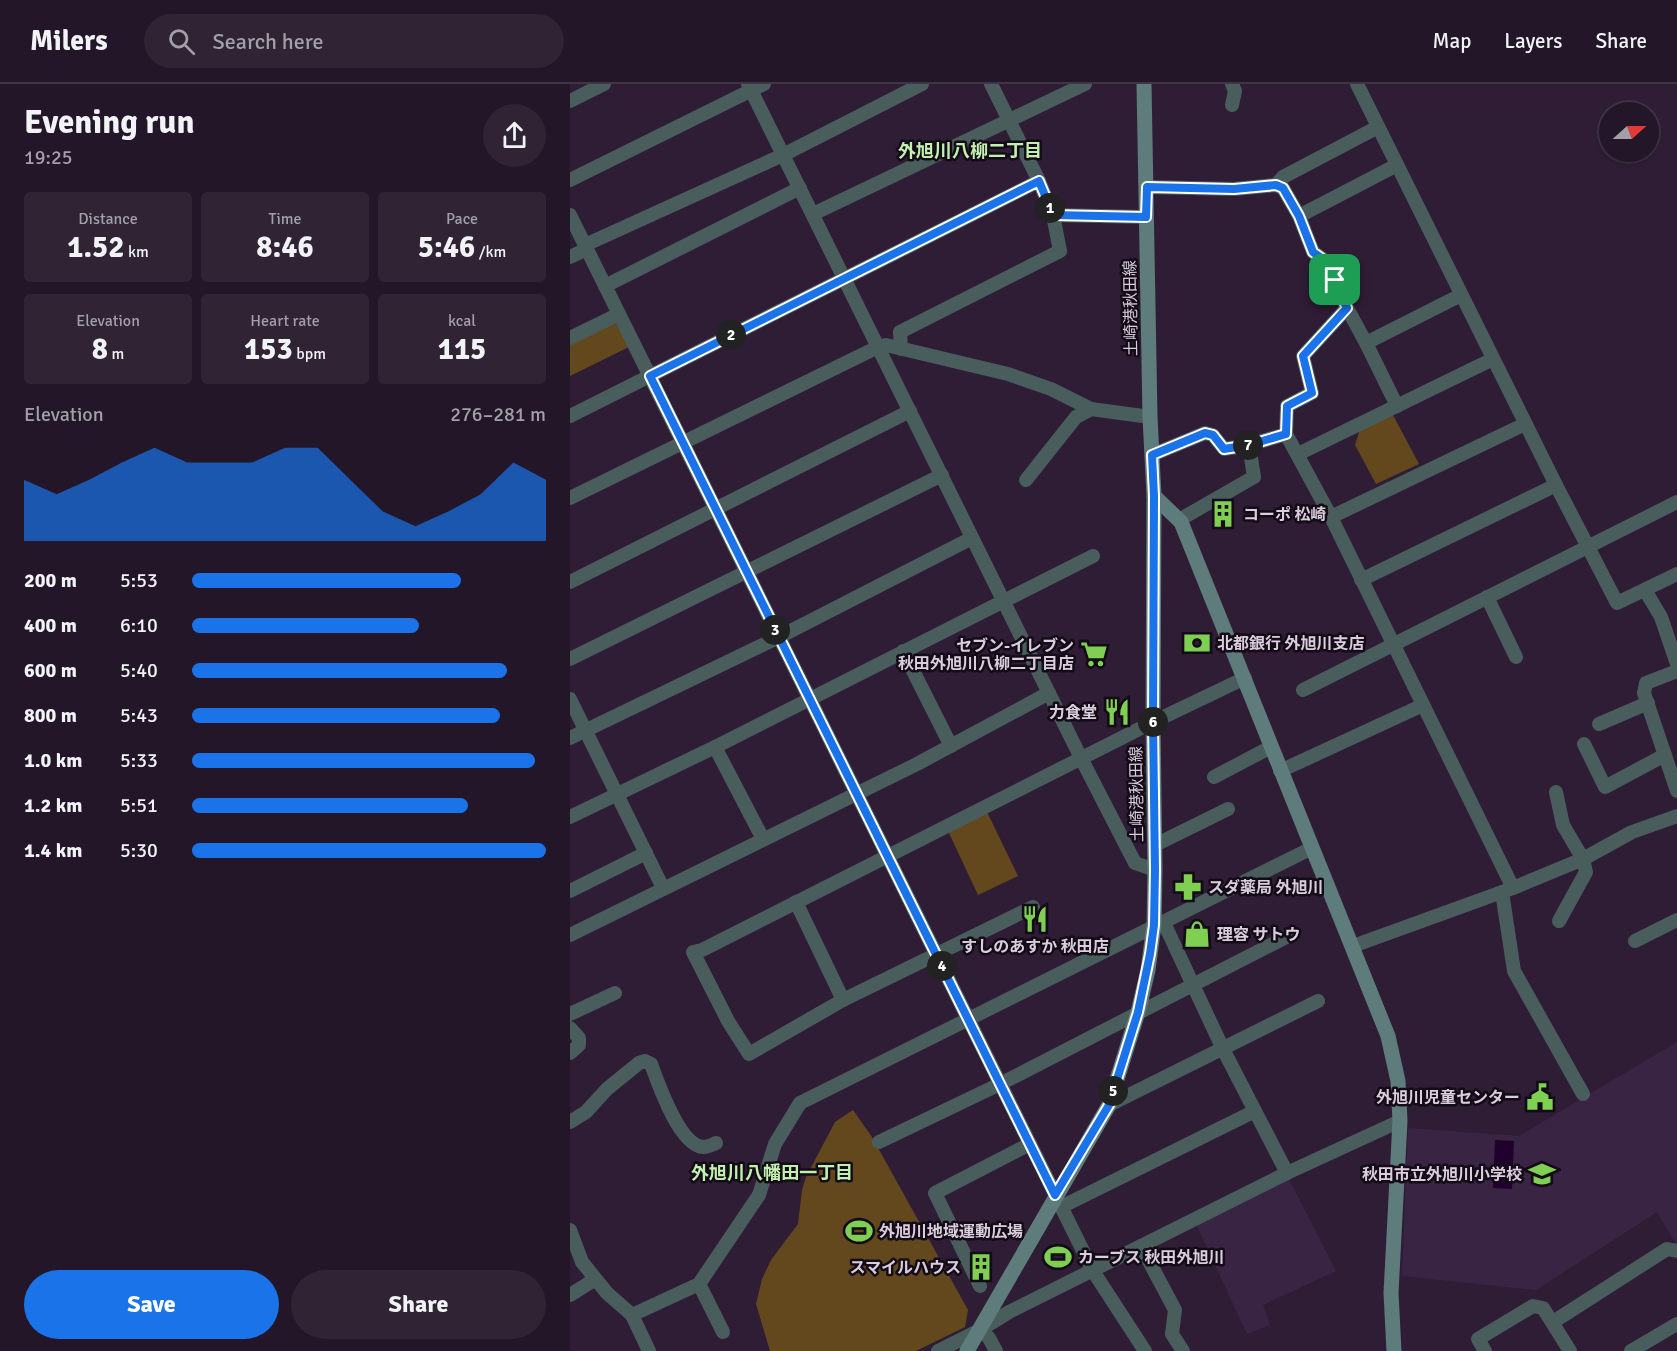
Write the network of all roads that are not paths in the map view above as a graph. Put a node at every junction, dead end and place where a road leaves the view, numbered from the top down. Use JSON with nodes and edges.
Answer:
{"nodes":[{"id":1,"x":604,"y":84,"type":"edge"},
{"id":2,"x":922,"y":84,"type":"edge"},
{"id":3,"x":991,"y":84,"type":"edge"},
{"id":4,"x":1085,"y":84,"type":"edge"},
{"id":5,"x":1144,"y":84,"type":"edge"},
{"id":6,"x":1232,"y":84,"type":"edge"},
{"id":7,"x":1357,"y":84,"type":"edge"},
{"id":8,"x":754,"y":86,"type":"edge"},
{"id":9,"x":570,"y":101,"type":"edge"},
{"id":10,"x":1232,"y":105,"type":"dead end"},
{"id":11,"x":1008,"y":119,"type":"junction"},
{"id":12,"x":1378,"y":127,"type":"junction"},
{"id":13,"x":783,"y":155,"type":"junction"},
{"id":14,"x":1398,"y":165,"type":"junction"},
{"id":15,"x":570,"y":180,"type":"edge"},
{"id":16,"x":1039,"y":181,"type":"junction"},
{"id":17,"x":1276,"y":185,"type":"junction"},
{"id":18,"x":1147,"y":187,"type":"junction"},
{"id":19,"x":800,"y":188,"type":"junction"},
{"id":20,"x":813,"y":214,"type":"junction"},
{"id":21,"x":570,"y":215,"type":"edge"},
{"id":22,"x":1053,"y":215,"type":"junction"},
{"id":23,"x":1299,"y":216,"type":"junction"},
{"id":24,"x":1146,"y":217,"type":"junction"},
{"id":25,"x":586,"y":247,"type":"junction"},
{"id":26,"x":570,"y":257,"type":"edge"},
{"id":27,"x":844,"y":279,"type":"junction"},
{"id":28,"x":605,"y":286,"type":"junction"},
{"id":29,"x":1461,"y":295,"type":"junction"},
{"id":30,"x":1347,"y":308,"type":"junction"},
{"id":31,"x":619,"y":314,"type":"junction"},
{"id":32,"x":570,"y":338,"type":"edge"},
{"id":33,"x":1366,"y":343,"type":"junction"},
{"id":34,"x":878,"y":347,"type":"junction"},
{"id":35,"x":901,"y":349,"type":"junction"},
{"id":36,"x":1493,"y":359,"type":"junction"},
{"id":37,"x":650,"y":376,"type":"junction"},
{"id":38,"x":1397,"y":406,"type":"junction"},
{"id":39,"x":1091,"y":409,"type":"junction"},
{"id":40,"x":910,"y":411,"type":"junction"},
{"id":41,"x":570,"y":416,"type":"edge"},
{"id":42,"x":1150,"y":417,"type":"junction"},
{"id":43,"x":1525,"y":424,"type":"junction"},
{"id":44,"x":1286,"y":434,"type":"junction"},
{"id":45,"x":683,"y":442,"type":"junction"},
{"id":46,"x":1249,"y":445,"type":"junction"},
{"id":47,"x":1298,"y":453,"type":"junction"},
{"id":48,"x":1152,"y":455,"type":"junction"},
{"id":49,"x":942,"y":476,"type":"junction"},
{"id":50,"x":1026,"y":480,"type":"dead end"},
{"id":51,"x":1556,"y":485,"type":"junction"},
{"id":52,"x":1154,"y":496,"type":"junction"},
{"id":53,"x":570,"y":498,"type":"edge"},
{"id":54,"x":1677,"y":502,"type":"edge"},
{"id":55,"x":716,"y":510,"type":"junction"},
{"id":56,"x":1331,"y":518,"type":"junction"},
{"id":57,"x":1179,"y":520,"type":"junction"},
{"id":58,"x":972,"y":538,"type":"junction"},
{"id":59,"x":1587,"y":547,"type":"junction"},
{"id":60,"x":1093,"y":556,"type":"dead end"},
{"id":61,"x":747,"y":572,"type":"junction"},
{"id":62,"x":1677,"y":574,"type":"edge"},
{"id":63,"x":1361,"y":580,"type":"junction"},
{"id":64,"x":570,"y":582,"type":"edge"},
{"id":65,"x":1644,"y":590,"type":"junction"},
{"id":66,"x":1487,"y":597,"type":"junction"},
{"id":67,"x":1003,"y":600,"type":"junction"},
{"id":68,"x":778,"y":637,"type":"junction"},
{"id":69,"x":1393,"y":645,"type":"junction"},
{"id":70,"x":903,"y":651,"type":"junction"},
{"id":71,"x":1516,"y":657,"type":"dead end"},
{"id":72,"x":570,"y":659,"type":"edge"},
{"id":73,"x":1677,"y":664,"type":"edge"},
{"id":74,"x":1677,"y":671,"type":"edge"},
{"id":75,"x":1245,"y":678,"type":"junction"},
{"id":76,"x":1303,"y":690,"type":"dead end"},
{"id":77,"x":1049,"y":693,"type":"junction"},
{"id":78,"x":570,"y":699,"type":"edge"},
{"id":79,"x":809,"y":699,"type":"junction"},
{"id":80,"x":1648,"y":703,"type":"junction"},
{"id":81,"x":1423,"y":705,"type":"junction"},
{"id":82,"x":1153,"y":722,"type":"junction"},
{"id":83,"x":1599,"y":724,"type":"dead end"},
{"id":84,"x":585,"y":730,"type":"junction"},
{"id":85,"x":570,"y":738,"type":"edge"},
{"id":86,"x":1584,"y":744,"type":"dead end"},
{"id":87,"x":951,"y":746,"type":"junction"},
{"id":88,"x":715,"y":747,"type":"junction"},
{"id":89,"x":1271,"y":747,"type":"junction"},
{"id":90,"x":1665,"y":755,"type":"junction"},
{"id":91,"x":1081,"y":758,"type":"junction"},
{"id":92,"x":1280,"y":771,"type":"junction"},
{"id":93,"x":1214,"y":777,"type":"dead end"},
{"id":94,"x":1677,"y":791,"type":"edge"},
{"id":95,"x":1556,"y":792,"type":"dead end"},
{"id":96,"x":617,"y":793,"type":"junction"},
{"id":97,"x":856,"y":793,"type":"junction"},
{"id":98,"x":1228,"y":809,"type":"dead end"},
{"id":99,"x":1677,"y":816,"type":"edge"},
{"id":100,"x":570,"y":817,"type":"edge"},
{"id":101,"x":763,"y":839,"type":"junction"},
{"id":102,"x":1155,"y":845,"type":"junction"},
{"id":103,"x":1312,"y":848,"type":"junction"},
{"id":104,"x":646,"y":853,"type":"junction"},
{"id":105,"x":888,"y":857,"type":"junction"},
{"id":106,"x":1582,"y":859,"type":"junction"},
{"id":107,"x":1155,"y":870,"type":"junction"},
{"id":108,"x":663,"y":888,"type":"junction"},
{"id":109,"x":1508,"y":890,"type":"junction"},
{"id":110,"x":570,"y":891,"type":"edge"},
{"id":111,"x":796,"y":902,"type":"junction"},
{"id":112,"x":1033,"y":907,"type":"dead end"},
{"id":113,"x":1677,"y":920,"type":"edge"},
{"id":114,"x":1559,"y":921,"type":"dead end"},
{"id":115,"x":1159,"y":924,"type":"junction"},
{"id":116,"x":570,"y":935,"type":"edge"},
{"id":117,"x":1290,"y":935,"type":"dead end"},
{"id":118,"x":1635,"y":941,"type":"dead end"},
{"id":119,"x":1353,"y":946,"type":"junction"},
{"id":120,"x":937,"y":956,"type":"junction"},
{"id":121,"x":1192,"y":984,"type":"junction"},
{"id":122,"x":615,"y":993,"type":"dead end"},
{"id":123,"x":843,"y":1000,"type":"junction"},
{"id":124,"x":1318,"y":1001,"type":"dead end"},
{"id":125,"x":1138,"y":1012,"type":"junction"},
{"id":126,"x":570,"y":1014,"type":"edge"},
{"id":127,"x":969,"y":1021,"type":"junction"},
{"id":128,"x":570,"y":1028,"type":"edge"},
{"id":129,"x":1223,"y":1049,"type":"junction"},
{"id":130,"x":570,"y":1053,"type":"edge"},
{"id":131,"x":1000,"y":1084,"type":"junction"},
{"id":132,"x":1583,"y":1094,"type":"dead end"},
{"id":133,"x":1109,"y":1105,"type":"junction"},
{"id":134,"x":1255,"y":1111,"type":"junction"},
{"id":135,"x":570,"y":1122,"type":"edge"},
{"id":136,"x":1400,"y":1122,"type":"junction"},
{"id":137,"x":879,"y":1142,"type":"dead end"},
{"id":138,"x":716,"y":1143,"type":"dead end"},
{"id":139,"x":1030,"y":1144,"type":"junction"},
{"id":140,"x":1287,"y":1173,"type":"junction"},
{"id":141,"x":1058,"y":1201,"type":"junction"},
{"id":142,"x":570,"y":1230,"type":"edge"},
{"id":143,"x":1141,"y":1246,"type":"junction"},
{"id":144,"x":1677,"y":1251,"type":"edge"},
{"id":145,"x":1093,"y":1271,"type":"junction"},
{"id":146,"x":594,"y":1280,"type":"junction"},
{"id":147,"x":699,"y":1284,"type":"junction"},
{"id":148,"x":980,"y":1286,"type":"dead end"},
{"id":149,"x":570,"y":1295,"type":"edge"},
{"id":150,"x":632,"y":1315,"type":"junction"},
{"id":151,"x":1552,"y":1322,"type":"junction"},
{"id":152,"x":1677,"y":1324,"type":"edge"},
{"id":153,"x":980,"y":1330,"type":"junction"},
{"id":154,"x":723,"y":1332,"type":"dead end"},
{"id":155,"x":649,"y":1351,"type":"edge"},
{"id":156,"x":938,"y":1351,"type":"edge"},
{"id":157,"x":967,"y":1351,"type":"edge"},
{"id":158,"x":996,"y":1351,"type":"edge"},
{"id":159,"x":1145,"y":1351,"type":"edge"},
{"id":160,"x":1183,"y":1351,"type":"edge"},
{"id":161,"x":1394,"y":1351,"type":"edge"},
{"id":162,"x":1485,"y":1351,"type":"edge"},
{"id":163,"x":1570,"y":1351,"type":"edge"},
{"id":164,"x":1632,"y":1351,"type":"edge"}],
"edges":[{"from":1,"to":9,"type":"street"},
{"from":2,"to":13,"type":"street"},
{"from":3,"to":11,"type":"street"},
{"from":4,"to":11,"type":"street"},
{"from":5,"to":18,"type":"main road","name":"土崎港秋田線"},
{"from":6,"to":10,"type":"street"},
{"from":7,"to":12,"type":"street"},
{"from":8,"to":13,"type":"street"},
{"from":8,"to":15,"type":"street"},
{"from":11,"to":16,"type":"street"},
{"from":11,"to":20,"type":"street"},
{"from":12,"to":14,"type":"street"},
{"from":12,"to":17,"type":"street"},
{"from":13,"to":19,"type":"street"},
{"from":13,"to":25,"type":"street"},
{"from":14,"to":23,"type":"street"},
{"from":14,"to":29,"type":"street"},
{"from":16,"to":22,"type":"street"},
{"from":16,"to":27,"type":"street"},
{"from":17,"to":18,"type":"street"},
{"from":17,"to":23,"type":"street"},
{"from":18,"to":24,"type":"main road","name":"土崎港秋田線"},
{"from":19,"to":20,"type":"street"},
{"from":19,"to":28,"type":"street"},
{"from":20,"to":27,"type":"street"},
{"from":21,"to":25,"type":"street"},
{"from":22,"to":24,"type":"street"},
{"from":22,"to":35,"type":"street"},
{"from":23,"to":30,"type":"street"},
{"from":24,"to":42,"type":"main road","name":"土崎港秋田線"},
{"from":25,"to":26,"type":"street"},
{"from":25,"to":28,"type":"street"},
{"from":27,"to":34,"type":"street"},
{"from":27,"to":37,"type":"street"},
{"from":28,"to":31,"type":"street"},
{"from":29,"to":33,"type":"street"},
{"from":29,"to":36,"type":"street"},
{"from":30,"to":33,"type":"street"},
{"from":30,"to":44,"type":"street"},
{"from":31,"to":32,"type":"street"},
{"from":31,"to":37,"type":"street"},
{"from":33,"to":38,"type":"street"},
{"from":34,"to":35,"type":"street"},
{"from":34,"to":40,"type":"street"},
{"from":34,"to":45,"type":"street"},
{"from":35,"to":39,"type":"street"},
{"from":36,"to":38,"type":"street"},
{"from":36,"to":43,"type":"street"},
{"from":37,"to":41,"type":"street"},
{"from":37,"to":45,"type":"street"},
{"from":38,"to":47,"type":"street"},
{"from":39,"to":42,"type":"street"},
{"from":39,"to":50,"type":"street"},
{"from":40,"to":49,"type":"street"},
{"from":40,"to":55,"type":"street"},
{"from":42,"to":48,"type":"main road","name":"土崎港秋田線"},
{"from":43,"to":51,"type":"street"},
{"from":43,"to":56,"type":"street"},
{"from":44,"to":46,"type":"street"},
{"from":44,"to":47,"type":"street"},
{"from":45,"to":53,"type":"street"},
{"from":45,"to":55,"type":"street"},
{"from":46,"to":48,"type":"street"},
{"from":46,"to":57,"type":"street"},
{"from":47,"to":56,"type":"street"},
{"from":48,"to":52,"type":"main road","name":"土崎港秋田線"},
{"from":49,"to":58,"type":"street"},
{"from":49,"to":61,"type":"street"},
{"from":51,"to":59,"type":"street"},
{"from":51,"to":63,"type":"street"},
{"from":52,"to":57,"type":"main road"},
{"from":52,"to":82,"type":"main road","name":"土崎港秋田線"},
{"from":54,"to":59,"type":"street"},
{"from":55,"to":61,"type":"street"},
{"from":55,"to":64,"type":"street"},
{"from":56,"to":63,"type":"street"},
{"from":57,"to":75,"type":"main road"},
{"from":58,"to":67,"type":"street"},
{"from":58,"to":68,"type":"street"},
{"from":59,"to":65,"type":"street"},
{"from":59,"to":66,"type":"street"},
{"from":60,"to":67,"type":"street"},
{"from":61,"to":68,"type":"street"},
{"from":61,"to":72,"type":"street"},
{"from":62,"to":65,"type":"street"},
{"from":63,"to":69,"type":"street"},
{"from":65,"to":73,"type":"street"},
{"from":66,"to":69,"type":"street"},
{"from":66,"to":71,"type":"street"},
{"from":67,"to":70,"type":"street"},
{"from":67,"to":77,"type":"street"},
{"from":68,"to":79,"type":"street"},
{"from":68,"to":84,"type":"street"},
{"from":69,"to":76,"type":"street"},
{"from":69,"to":81,"type":"street"},
{"from":70,"to":79,"type":"street"},
{"from":70,"to":87,"type":"street"},
{"from":74,"to":80,"type":"street"},
{"from":75,"to":82,"type":"street"},
{"from":75,"to":89,"type":"main road"},
{"from":77,"to":87,"type":"street"},
{"from":77,"to":91,"type":"street"},
{"from":78,"to":84,"type":"street"},
{"from":79,"to":88,"type":"street"},
{"from":79,"to":97,"type":"street"},
{"from":80,"to":83,"type":"street"},
{"from":80,"to":90,"type":"street"},
{"from":81,"to":92,"type":"street"},
{"from":81,"to":109,"type":"street"},
{"from":82,"to":91,"type":"street"},
{"from":82,"to":102,"type":"main road","name":"土崎港秋田線"},
{"from":84,"to":85,"type":"street"},
{"from":84,"to":96,"type":"street"},
{"from":86,"to":90,"type":"street"},
{"from":87,"to":97,"type":"street"},
{"from":88,"to":96,"type":"street"},
{"from":88,"to":101,"type":"street"},
{"from":89,"to":92,"type":"main road"},
{"from":89,"to":93,"type":"street"},
{"from":90,"to":94,"type":"street"},
{"from":91,"to":105,"type":"street"},
{"from":91,"to":107,"type":"street"},
{"from":92,"to":103,"type":"main road"},
{"from":95,"to":106,"type":"street"},
{"from":96,"to":100,"type":"street"},
{"from":96,"to":104,"type":"street"},
{"from":97,"to":101,"type":"street"},
{"from":97,"to":105,"type":"street"},
{"from":98,"to":102,"type":"street"},
{"from":99,"to":106,"type":"street"},
{"from":101,"to":108,"type":"street"},
{"from":102,"to":107,"type":"main road","name":"土崎港秋田線"},
{"from":103,"to":115,"type":"street"},
{"from":103,"to":119,"type":"main road"},
{"from":104,"to":108,"type":"street"},
{"from":104,"to":110,"type":"street"},
{"from":105,"to":111,"type":"street"},
{"from":105,"to":120,"type":"street"},
{"from":106,"to":109,"type":"street"},
{"from":106,"to":114,"type":"street"},
{"from":107,"to":115,"type":"main road","name":"土崎港秋田線"},
{"from":108,"to":116,"type":"street"},
{"from":109,"to":119,"type":"street"},
{"from":109,"to":132,"type":"street"},
{"from":111,"to":123,"type":"street"},
{"from":111,"to":123,"type":"street"},
{"from":112,"to":120,"type":"street"},
{"from":113,"to":118,"type":"street"},
{"from":115,"to":121,"type":"street"},
{"from":115,"to":125,"type":"main road","name":"土崎港秋田線"},
{"from":115,"to":127,"type":"street"},
{"from":117,"to":121,"type":"street"},
{"from":119,"to":136,"type":"main road"},
{"from":120,"to":123,"type":"street"},
{"from":120,"to":127,"type":"street"},
{"from":121,"to":125,"type":"street"},
{"from":121,"to":129,"type":"street"},
{"from":122,"to":126,"type":"street"},
{"from":124,"to":129,"type":"street"},
{"from":125,"to":131,"type":"street"},
{"from":125,"to":133,"type":"main road","name":"土崎港秋田線"},
{"from":127,"to":131,"type":"street"},
{"from":127,"to":147,"type":"street"},
{"from":128,"to":130,"type":"street"},
{"from":129,"to":133,"type":"street"},
{"from":129,"to":134,"type":"street"},
{"from":131,"to":137,"type":"street"},
{"from":131,"to":139,"type":"street"},
{"from":133,"to":141,"type":"main road","name":"土崎港秋田線"},
{"from":134,"to":140,"type":"street"},
{"from":134,"to":141,"type":"street"},
{"from":135,"to":138,"type":"street"},
{"from":136,"to":140,"type":"street"},
{"from":136,"to":161,"type":"main road"},
{"from":139,"to":141,"type":"street"},
{"from":139,"to":148,"type":"street"},
{"from":140,"to":143,"type":"street"},
{"from":141,"to":145,"type":"street"},
{"from":141,"to":153,"type":"main road","name":"土崎港秋田線"},
{"from":142,"to":146,"type":"street"},
{"from":143,"to":145,"type":"street"},
{"from":143,"to":160,"type":"street"},
{"from":144,"to":151,"type":"street"},
{"from":145,"to":153,"type":"street"},
{"from":145,"to":159,"type":"street"},
{"from":146,"to":149,"type":"street"},
{"from":146,"to":150,"type":"street"},
{"from":147,"to":150,"type":"street"},
{"from":147,"to":154,"type":"street"},
{"from":150,"to":155,"type":"street"},
{"from":151,"to":162,"type":"street"},
{"from":151,"to":163,"type":"street"},
{"from":152,"to":164,"type":"street"},
{"from":153,"to":156,"type":"street"},
{"from":153,"to":157,"type":"main road","name":"土崎港秋田線"},
{"from":153,"to":158,"type":"street"}]}
